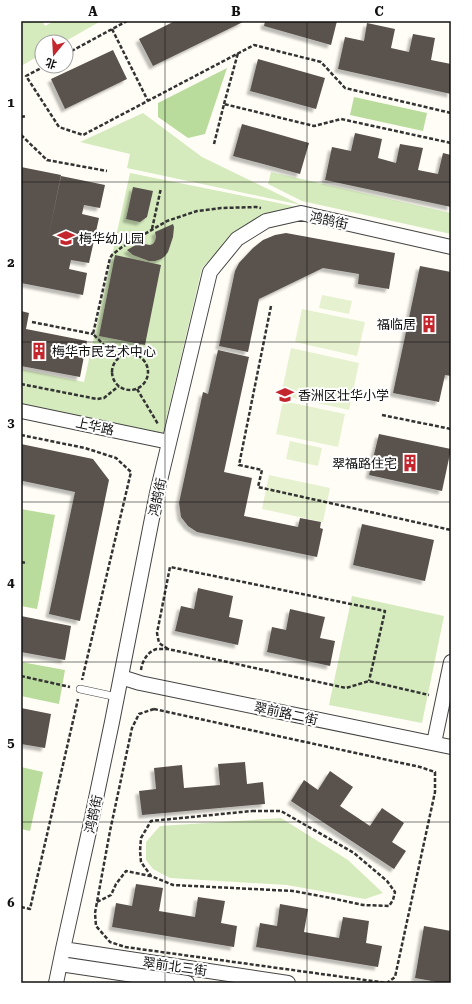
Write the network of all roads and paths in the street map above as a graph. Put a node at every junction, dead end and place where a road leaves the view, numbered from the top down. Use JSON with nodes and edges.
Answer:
{"nodes":[{"id":1,"x":127,"y":21,"type":"edge"},
{"id":2,"x":112,"y":29,"type":"junction"},
{"id":3,"x":74,"y":50,"type":"edge"},
{"id":4,"x":238,"y":53,"type":"junction"},
{"id":5,"x":34,"y":72,"type":"edge"},
{"id":6,"x":148,"y":100,"type":"junction"},
{"id":7,"x":224,"y":104,"type":"junction"},
{"id":8,"x":451,"y":113,"type":"edge"},
{"id":9,"x":26,"y":116,"type":"dead end"},
{"id":10,"x":21,"y":117,"type":"edge"},
{"id":11,"x":21,"y":135,"type":"edge"},
{"id":12,"x":214,"y":144,"type":"dead end"},
{"id":13,"x":451,"y":144,"type":"edge"},
{"id":14,"x":107,"y":172,"type":"dead end"},
{"id":15,"x":162,"y":188,"type":"dead end"},
{"id":16,"x":281,"y":218,"type":"junction"},
{"id":17,"x":152,"y":229,"type":"junction"},
{"id":18,"x":451,"y":246,"type":"edge"},
{"id":19,"x":271,"y":306,"type":"dead end"},
{"id":20,"x":32,"y":322,"type":"dead end"},
{"id":21,"x":93,"y":334,"type":"junction"},
{"id":22,"x":118,"y":359,"type":"junction"},
{"id":23,"x":21,"y":384,"type":"edge"},
{"id":24,"x":119,"y":386,"type":"junction"},
{"id":25,"x":137,"y":389,"type":"junction"},
{"id":26,"x":21,"y":411,"type":"edge"},
{"id":27,"x":382,"y":415,"type":"dead end"},
{"id":28,"x":451,"y":429,"type":"edge"},
{"id":29,"x":21,"y":436,"type":"edge"},
{"id":30,"x":169,"y":442,"type":"junction"},
{"id":31,"x":451,"y":530,"type":"edge"},
{"id":32,"x":21,"y":562,"type":"edge"},
{"id":33,"x":27,"y":563,"type":"dead end"},
{"id":34,"x":168,"y":649,"type":"junction"},
{"id":35,"x":451,"y":662,"type":"edge"},
{"id":36,"x":21,"y":676,"type":"edge"},
{"id":37,"x":121,"y":677,"type":"junction"},
{"id":38,"x":369,"y":681,"type":"junction"},
{"id":39,"x":140,"y":683,"type":"junction"},
{"id":40,"x":80,"y":689,"type":"junction"},
{"id":41,"x":117,"y":697,"type":"junction"},
{"id":42,"x":444,"y":698,"type":"junction"},
{"id":43,"x":434,"y":743,"type":"junction"},
{"id":44,"x":451,"y":747,"type":"edge"},
{"id":45,"x":151,"y":876,"type":"junction"},
{"id":46,"x":97,"y":902,"type":"junction"},
{"id":47,"x":21,"y":907,"type":"edge"},
{"id":48,"x":95,"y":913,"type":"dead end"},
{"id":49,"x":63,"y":949,"type":"junction"},
{"id":50,"x":60,"y":964,"type":"junction"},
{"id":51,"x":394,"y":977,"type":"dead end"},
{"id":52,"x":56,"y":983,"type":"edge"},
{"id":53,"x":187,"y":983,"type":"edge"},
{"id":54,"x":288,"y":983,"type":"edge"}],
"edges":[{"from":1,"to":2,"type":"path"},
{"from":2,"to":3,"type":"path"},
{"from":2,"to":6,"type":"path"},
{"from":4,"to":6,"type":"path"},
{"from":4,"to":7,"type":"path"},
{"from":4,"to":8,"type":"path"},
{"from":5,"to":6,"type":"path"},
{"from":7,"to":12,"type":"path"},
{"from":7,"to":13,"type":"path"},
{"from":9,"to":10,"type":"path"},
{"from":11,"to":14,"type":"path"},
{"from":15,"to":17,"type":"path"},
{"from":16,"to":17,"type":"path"},
{"from":16,"to":18,"type":"street","name":"鸿鹄街"},
{"from":16,"to":30,"type":"street","name":"鸿鹄街"},
{"from":17,"to":21,"type":"path"},
{"from":19,"to":31,"type":"path"},
{"from":20,"to":21,"type":"path"},
{"from":21,"to":22,"type":"path"},
{"from":22,"to":24,"type":"path"},
{"from":22,"to":25,"type":"path"},
{"from":23,"to":24,"type":"path"},
{"from":24,"to":25,"type":"path"},
{"from":25,"to":30,"type":"path"},
{"from":26,"to":30,"type":"street","name":"上华路"},
{"from":27,"to":28,"type":"path"},
{"from":29,"to":40,"type":"path"},
{"from":30,"to":37,"type":"street","name":"鸿鹄街"},
{"from":32,"to":33,"type":"path"},
{"from":34,"to":38,"type":"path"},
{"from":34,"to":38,"type":"path"},
{"from":34,"to":39,"type":"path"},
{"from":35,"to":42,"type":"street"},
{"from":36,"to":40,"type":"path"},
{"from":37,"to":39,"type":"street","name":"翠前路二街"},
{"from":37,"to":41,"type":"street","name":"鸿鹄街"},
{"from":38,"to":42,"type":"path"},
{"from":39,"to":43,"type":"street","name":"翠前路二街"},
{"from":40,"to":41,"type":"lane"},
{"from":40,"to":47,"type":"path"},
{"from":41,"to":49,"type":"street","name":"鸿鹄街"},
{"from":42,"to":43,"type":"street"},
{"from":43,"to":44,"type":"street","name":"翠前路二街"},
{"from":45,"to":45,"type":"path"},
{"from":45,"to":46,"type":"path"},
{"from":46,"to":48,"type":"path"},
{"from":46,"to":51,"type":"path"},
{"from":49,"to":50,"type":"street","name":"鸿鹄街"},
{"from":49,"to":54,"type":"street","name":"翠前北三街"},
{"from":50,"to":52,"type":"street","name":"鸿鹄街"},
{"from":50,"to":53,"type":"street","name":"翠前北三街"}]}
